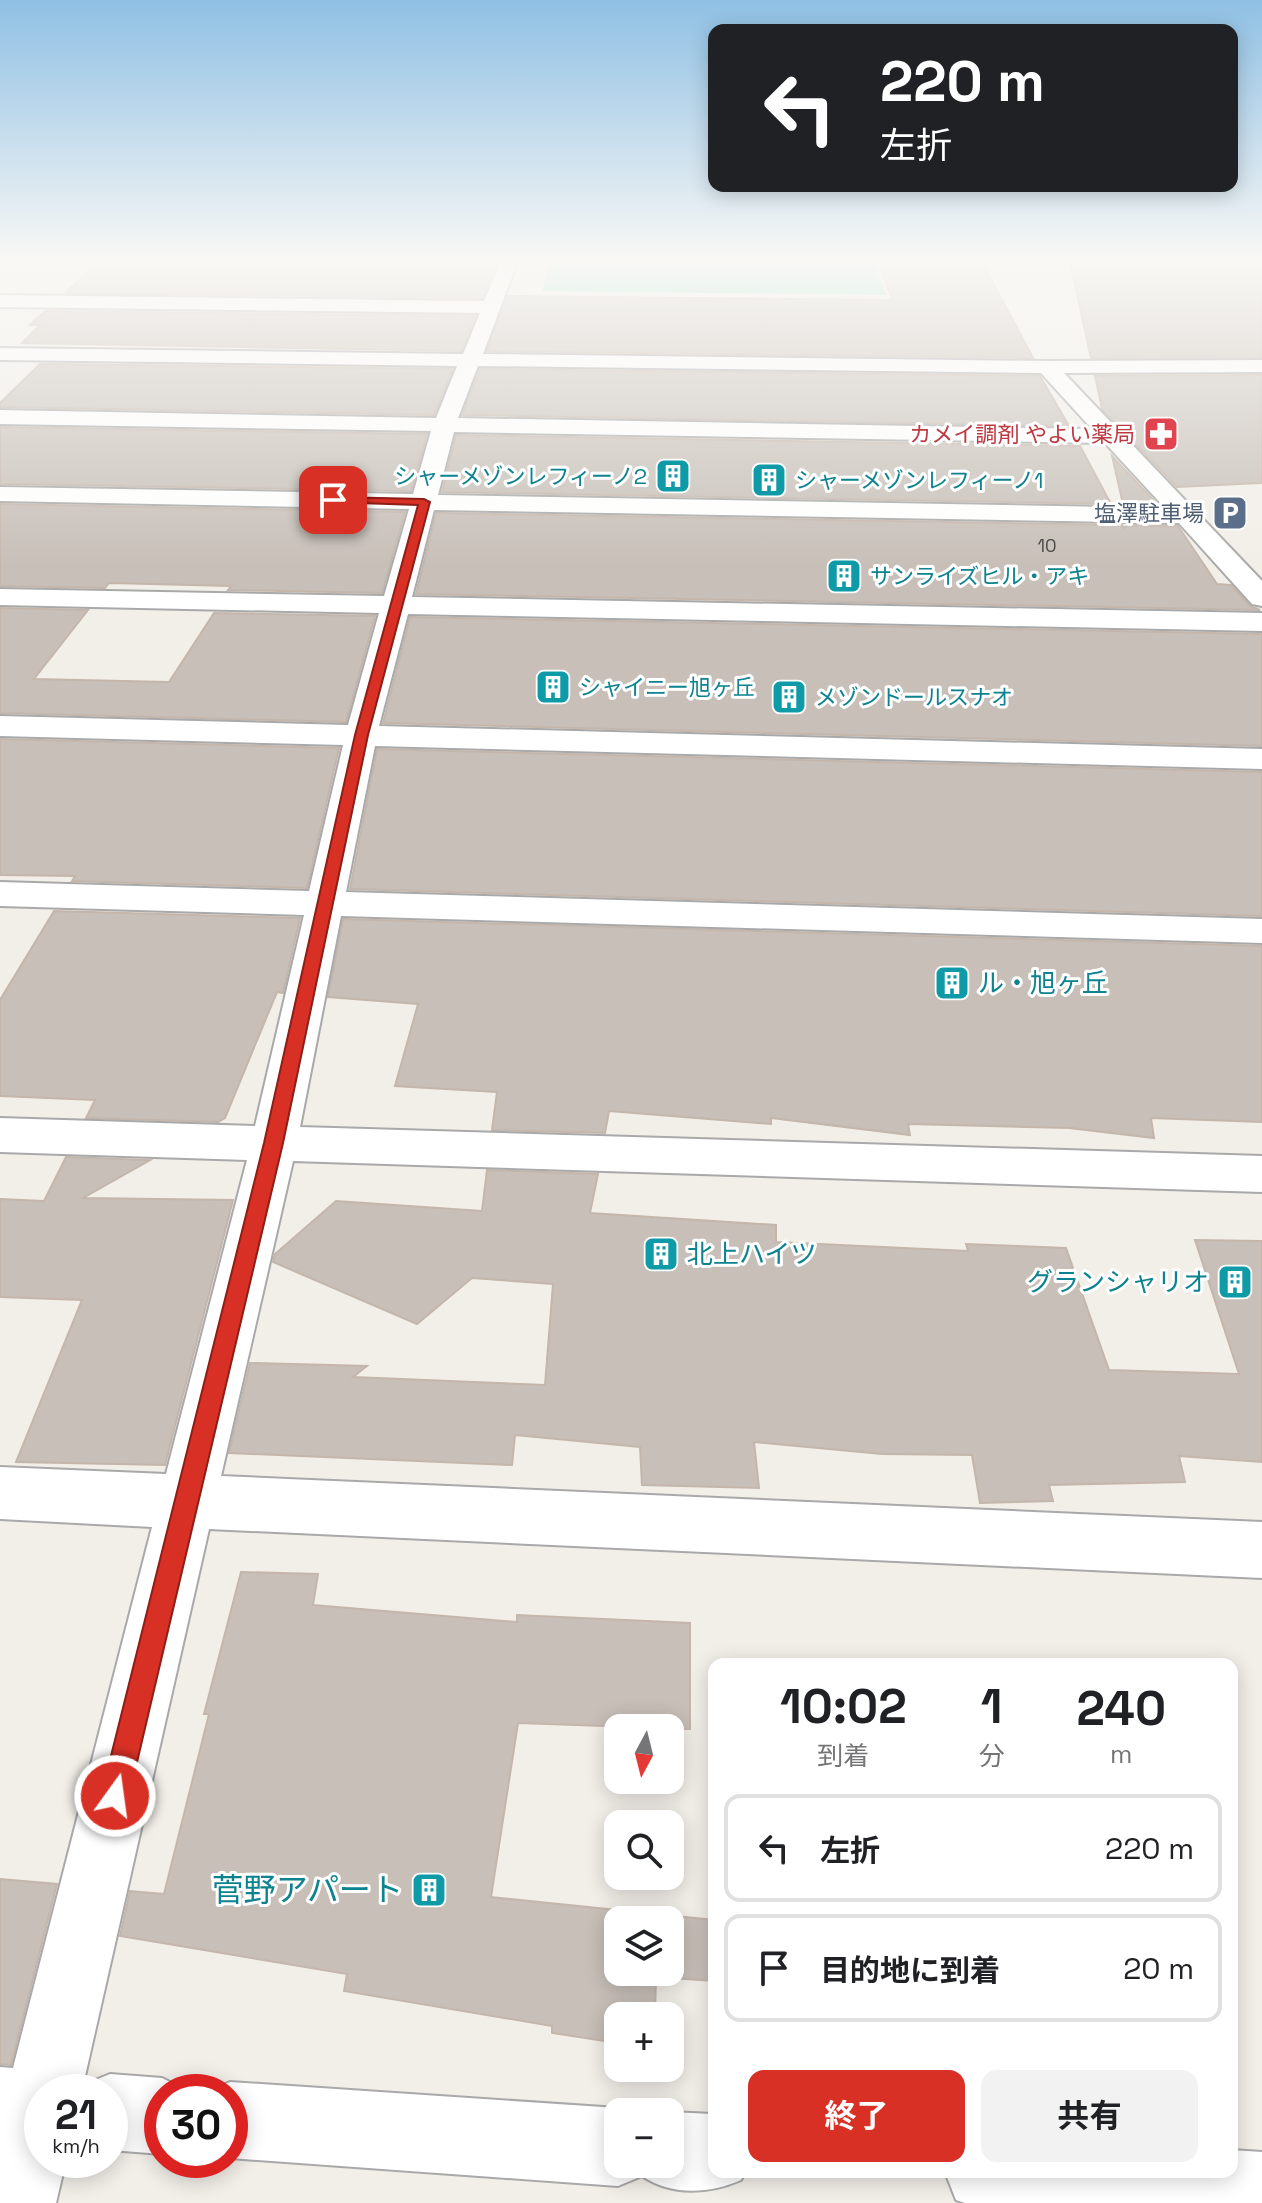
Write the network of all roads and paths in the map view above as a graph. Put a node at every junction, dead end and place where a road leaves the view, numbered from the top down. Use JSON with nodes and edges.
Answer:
{"nodes":[{"id":1,"x":468,"y":361,"type":"edge"},
{"id":2,"x":649,"y":361,"type":"edge"},
{"id":3,"x":1262,"y":366,"type":"edge"},
{"id":4,"x":1047,"y":367,"type":"junction"},
{"id":5,"x":0,"y":417,"type":"edge"},
{"id":6,"x":444,"y":425,"type":"junction"},
{"id":7,"x":1107,"y":436,"type":"junction"},
{"id":8,"x":0,"y":494,"type":"edge"},
{"id":9,"x":424,"y":502,"type":"junction"},
{"id":10,"x":1189,"y":516,"type":"junction"},
{"id":11,"x":0,"y":597,"type":"edge"},
{"id":12,"x":1262,"y":598,"type":"edge"},
{"id":13,"x":396,"y":606,"type":"junction"},
{"id":14,"x":1262,"y":622,"type":"edge"},
{"id":15,"x":0,"y":726,"type":"edge"},
{"id":16,"x":361,"y":735,"type":"junction"},
{"id":17,"x":1262,"y":759,"type":"edge"},
{"id":18,"x":0,"y":894,"type":"edge"},
{"id":19,"x":326,"y":903,"type":"junction"},
{"id":20,"x":1262,"y":931,"type":"edge"},
{"id":21,"x":0,"y":1135,"type":"edge"},
{"id":22,"x":274,"y":1143,"type":"junction"},
{"id":23,"x":1262,"y":1174,"type":"edge"},
{"id":24,"x":0,"y":1493,"type":"edge"},
{"id":25,"x":186,"y":1501,"type":"junction"},
{"id":26,"x":1262,"y":1550,"type":"edge"},
{"id":27,"x":53,"y":2074,"type":"edge"},
{"id":28,"x":248,"y":2121,"type":"edge"},
{"id":29,"x":604,"y":2146,"type":"edge"},
{"id":30,"x":684,"y":2151,"type":"edge"},
{"id":31,"x":708,"y":2153,"type":"edge"},
{"id":32,"x":24,"y":2178,"type":"edge"},
{"id":33,"x":1072,"y":2178,"type":"edge"},
{"id":34,"x":1262,"y":2191,"type":"edge"},
{"id":35,"x":17,"y":2203,"type":"edge"}],
"edges":[{"from":1,"to":6,"type":"street"},
{"from":2,"to":4,"type":"street"},
{"from":3,"to":4,"type":"street"},
{"from":4,"to":7,"type":"street"},
{"from":5,"to":6,"type":"street"},
{"from":6,"to":7,"type":"street"},
{"from":6,"to":9,"type":"street"},
{"from":7,"to":10,"type":"street"},
{"from":8,"to":9,"type":"street"},
{"from":9,"to":10,"type":"street"},
{"from":9,"to":13,"type":"street"},
{"from":10,"to":12,"type":"street"},
{"from":11,"to":13,"type":"street"},
{"from":13,"to":14,"type":"street"},
{"from":13,"to":16,"type":"street"},
{"from":15,"to":16,"type":"street"},
{"from":16,"to":17,"type":"street"},
{"from":16,"to":19,"type":"street"},
{"from":18,"to":19,"type":"street"},
{"from":19,"to":20,"type":"street"},
{"from":19,"to":22,"type":"street"},
{"from":21,"to":22,"type":"street"},
{"from":22,"to":23,"type":"street"},
{"from":22,"to":25,"type":"street"},
{"from":24,"to":25,"type":"street"},
{"from":25,"to":26,"type":"street"},
{"from":25,"to":27,"type":"street"},
{"from":28,"to":29,"type":"street"},
{"from":30,"to":31,"type":"street"},
{"from":32,"to":35,"type":"street"},
{"from":33,"to":34,"type":"street"}]}
